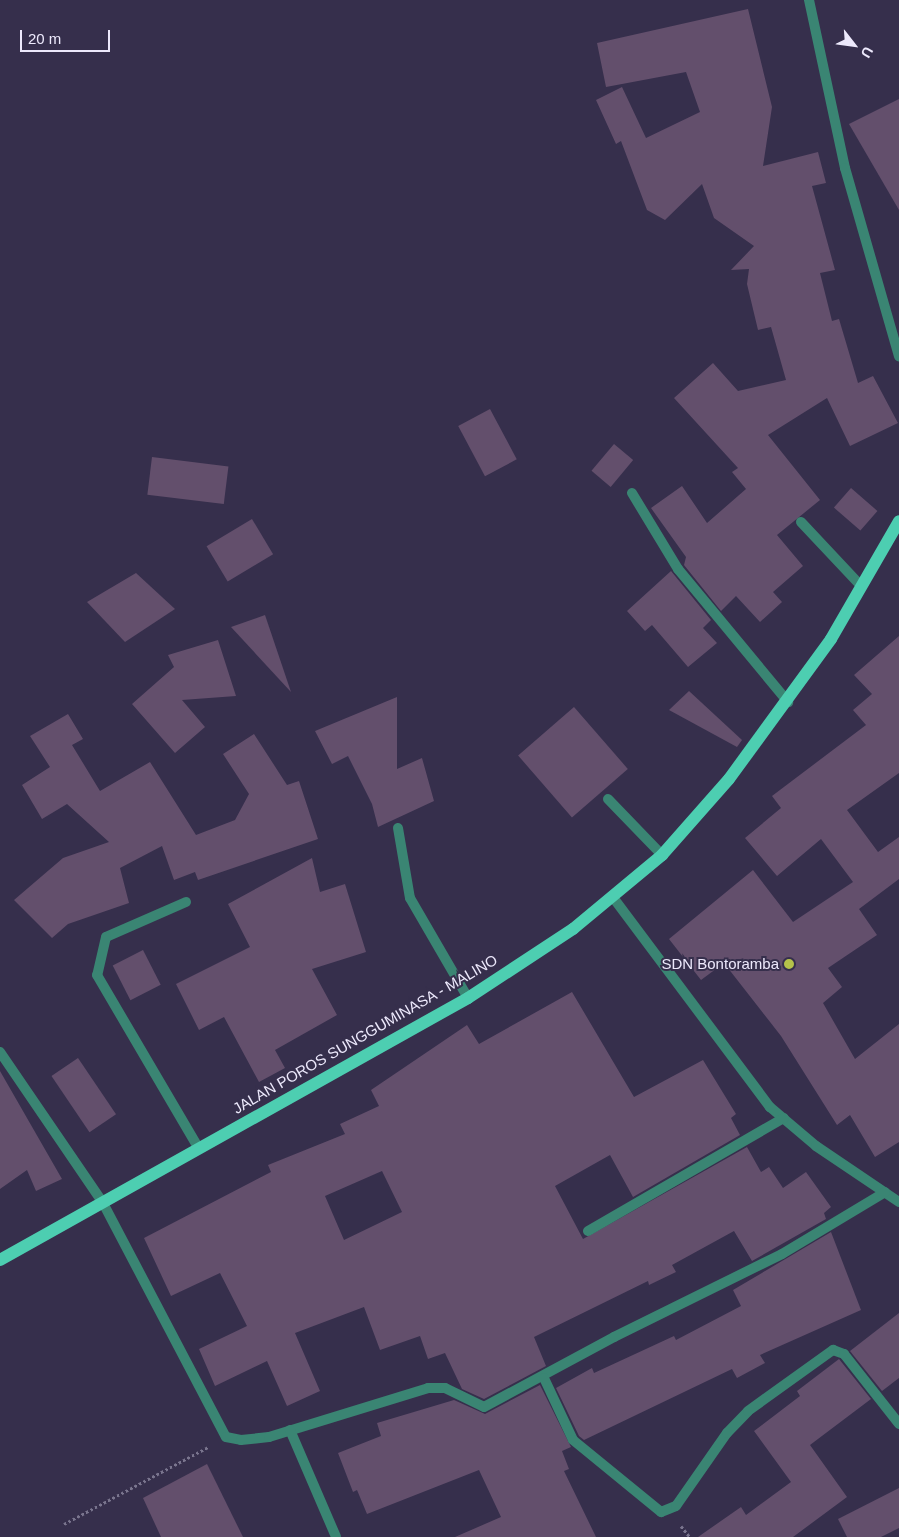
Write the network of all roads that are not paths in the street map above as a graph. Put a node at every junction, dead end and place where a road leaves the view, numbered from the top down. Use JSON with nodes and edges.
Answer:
{"nodes":[{"id":1,"x":809,"y":0,"type":"edge"},
{"id":2,"x":899,"y":356,"type":"edge"},
{"id":3,"x":632,"y":492,"type":"dead end"},
{"id":4,"x":899,"y":521,"type":"edge"},
{"id":5,"x":801,"y":522,"type":"dead end"},
{"id":6,"x":862,"y":586,"type":"junction"},
{"id":7,"x":788,"y":702,"type":"junction"},
{"id":8,"x":608,"y":799,"type":"dead end"},
{"id":9,"x":398,"y":828,"type":"dead end"},
{"id":10,"x":662,"y":855,"type":"junction"},
{"id":11,"x":612,"y":896,"type":"junction"},
{"id":12,"x":186,"y":902,"type":"dead end"},
{"id":13,"x":468,"y":998,"type":"junction"},
{"id":14,"x":0,"y":1052,"type":"edge"},
{"id":15,"x":784,"y":1118,"type":"junction"},
{"id":16,"x":198,"y":1147,"type":"junction"},
{"id":17,"x":885,"y":1192,"type":"junction"},
{"id":18,"x":899,"y":1202,"type":"edge"},
{"id":19,"x":103,"y":1203,"type":"junction"},
{"id":20,"x":588,"y":1232,"type":"dead end"},
{"id":21,"x":0,"y":1260,"type":"edge"},
{"id":22,"x":544,"y":1378,"type":"junction"},
{"id":23,"x":899,"y":1424,"type":"edge"},
{"id":24,"x":290,"y":1430,"type":"junction"},
{"id":25,"x":336,"y":1537,"type":"edge"}],
"edges":[{"from":1,"to":2,"type":"street"},
{"from":3,"to":7,"type":"street"},
{"from":4,"to":6,"type":"main road","name":"JALAN POROS SUNGGUMINASA - MALINO"},
{"from":5,"to":6,"type":"street"},
{"from":6,"to":7,"type":"main road","name":"JALAN POROS SUNGGUMINASA - MALINO"},
{"from":7,"to":10,"type":"main road","name":"JALAN POROS SUNGGUMINASA - MALINO"},
{"from":8,"to":10,"type":"street"},
{"from":9,"to":13,"type":"street"},
{"from":10,"to":11,"type":"main road","name":"JALAN POROS SUNGGUMINASA - MALINO"},
{"from":11,"to":13,"type":"main road","name":"JALAN POROS SUNGGUMINASA - MALINO"},
{"from":11,"to":15,"type":"street"},
{"from":12,"to":16,"type":"street"},
{"from":13,"to":16,"type":"main road","name":"JALAN POROS SUNGGUMINASA - MALINO"},
{"from":14,"to":19,"type":"street"},
{"from":15,"to":17,"type":"street"},
{"from":15,"to":20,"type":"street"},
{"from":16,"to":19,"type":"main road","name":"JALAN POROS SUNGGUMINASA - MALINO"},
{"from":17,"to":18,"type":"street"},
{"from":17,"to":22,"type":"street"},
{"from":19,"to":21,"type":"main road","name":"JALAN POROS SUNGGUMINASA - MALINO"},
{"from":19,"to":24,"type":"street"},
{"from":22,"to":23,"type":"street"},
{"from":22,"to":24,"type":"street"},
{"from":24,"to":25,"type":"street"}]}
